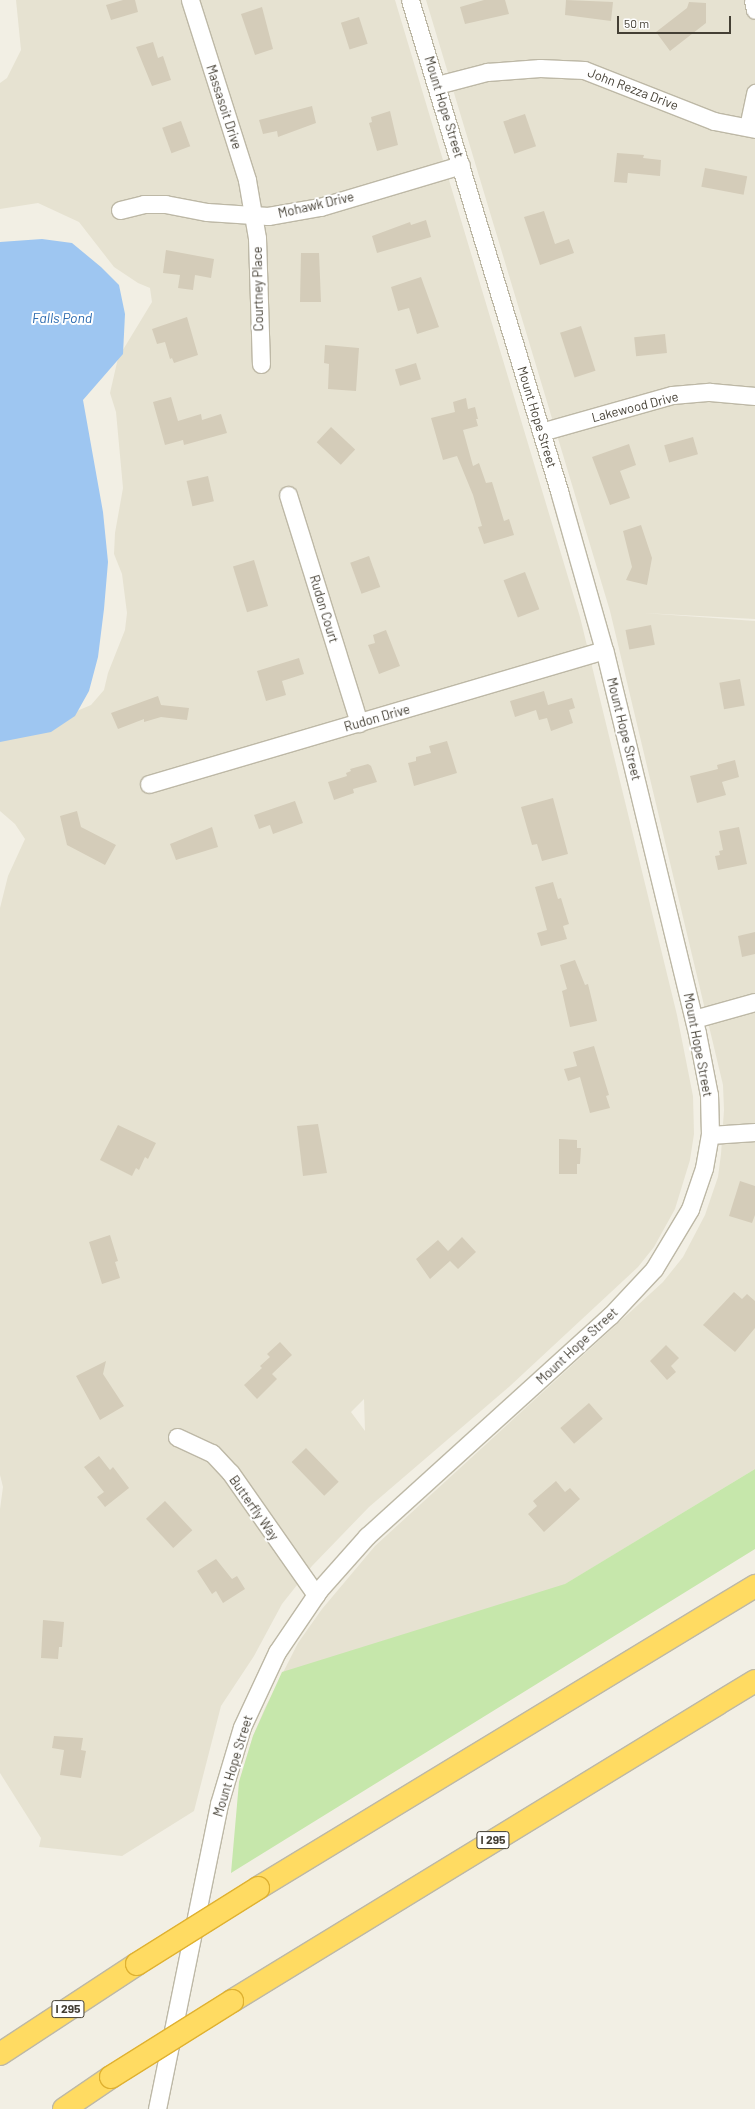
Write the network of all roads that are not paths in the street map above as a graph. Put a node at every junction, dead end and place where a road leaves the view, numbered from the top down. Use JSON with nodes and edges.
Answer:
{"nodes":[{"id":1,"x":190,"y":0,"type":"edge"},
{"id":2,"x":410,"y":0,"type":"edge"},
{"id":3,"x":752,"y":0,"type":"edge"},
{"id":4,"x":755,"y":10,"type":"edge"},
{"id":5,"x":437,"y":85,"type":"junction"},
{"id":6,"x":755,"y":93,"type":"edge"},
{"id":7,"x":752,"y":128,"type":"edge"},
{"id":8,"x":461,"y":166,"type":"junction"},
{"id":9,"x":120,"y":210,"type":"dead end"},
{"id":10,"x":254,"y":215,"type":"junction"},
{"id":11,"x":261,"y":364,"type":"dead end"},
{"id":12,"x":755,"y":396,"type":"edge"},
{"id":13,"x":541,"y":432,"type":"junction"},
{"id":14,"x":288,"y":495,"type":"dead end"},
{"id":15,"x":604,"y":650,"type":"junction"},
{"id":16,"x":359,"y":723,"type":"junction"},
{"id":17,"x":149,"y":784,"type":"dead end"},
{"id":18,"x":755,"y":1002,"type":"edge"},
{"id":19,"x":694,"y":1019,"type":"junction"},
{"id":20,"x":755,"y":1132,"type":"edge"},
{"id":21,"x":710,"y":1135,"type":"junction"},
{"id":22,"x":177,"y":1437,"type":"dead end"},
{"id":23,"x":755,"y":1586,"type":"edge"},
{"id":24,"x":316,"y":1596,"type":"junction"},
{"id":25,"x":755,"y":1681,"type":"edge"},
{"id":26,"x":0,"y":2054,"type":"edge"},
{"id":27,"x":64,"y":2109,"type":"edge"},
{"id":28,"x":157,"y":2109,"type":"edge"}],
"edges":[{"from":1,"to":10,"type":"street","name":"Massasoit Drive"},
{"from":2,"to":5,"type":"street","name":"Mount Hope Street"},
{"from":3,"to":4,"type":"street"},
{"from":5,"to":7,"type":"street","name":"John Rezza Drive"},
{"from":5,"to":8,"type":"street","name":"Mount Hope Street"},
{"from":6,"to":7,"type":"street"},
{"from":8,"to":10,"type":"street","name":"Mohawk Drive"},
{"from":8,"to":13,"type":"street","name":"Mount Hope Street"},
{"from":9,"to":10,"type":"street","name":"Mohawk Drive"},
{"from":10,"to":11,"type":"street","name":"Courtney Place"},
{"from":12,"to":13,"type":"street","name":"Lakewood Drive"},
{"from":13,"to":15,"type":"street","name":"Mount Hope Street"},
{"from":14,"to":16,"type":"street","name":"Rudon Court"},
{"from":15,"to":16,"type":"street","name":"Rudon Drive"},
{"from":15,"to":19,"type":"street","name":"Mount Hope Street"},
{"from":16,"to":17,"type":"street","name":"Rudon Drive"},
{"from":18,"to":19,"type":"street"},
{"from":19,"to":21,"type":"street","name":"Mount Hope Street"},
{"from":20,"to":21,"type":"street"},
{"from":21,"to":24,"type":"street","name":"Mount Hope Street"},
{"from":22,"to":24,"type":"street","name":"Butterfly Way"},
{"from":23,"to":26,"type":"highway","number":"I 295","bridge":true},
{"from":24,"to":28,"type":"street","name":"Mount Hope Street"},
{"from":25,"to":27,"type":"highway","number":"I 295","bridge":true}]}
